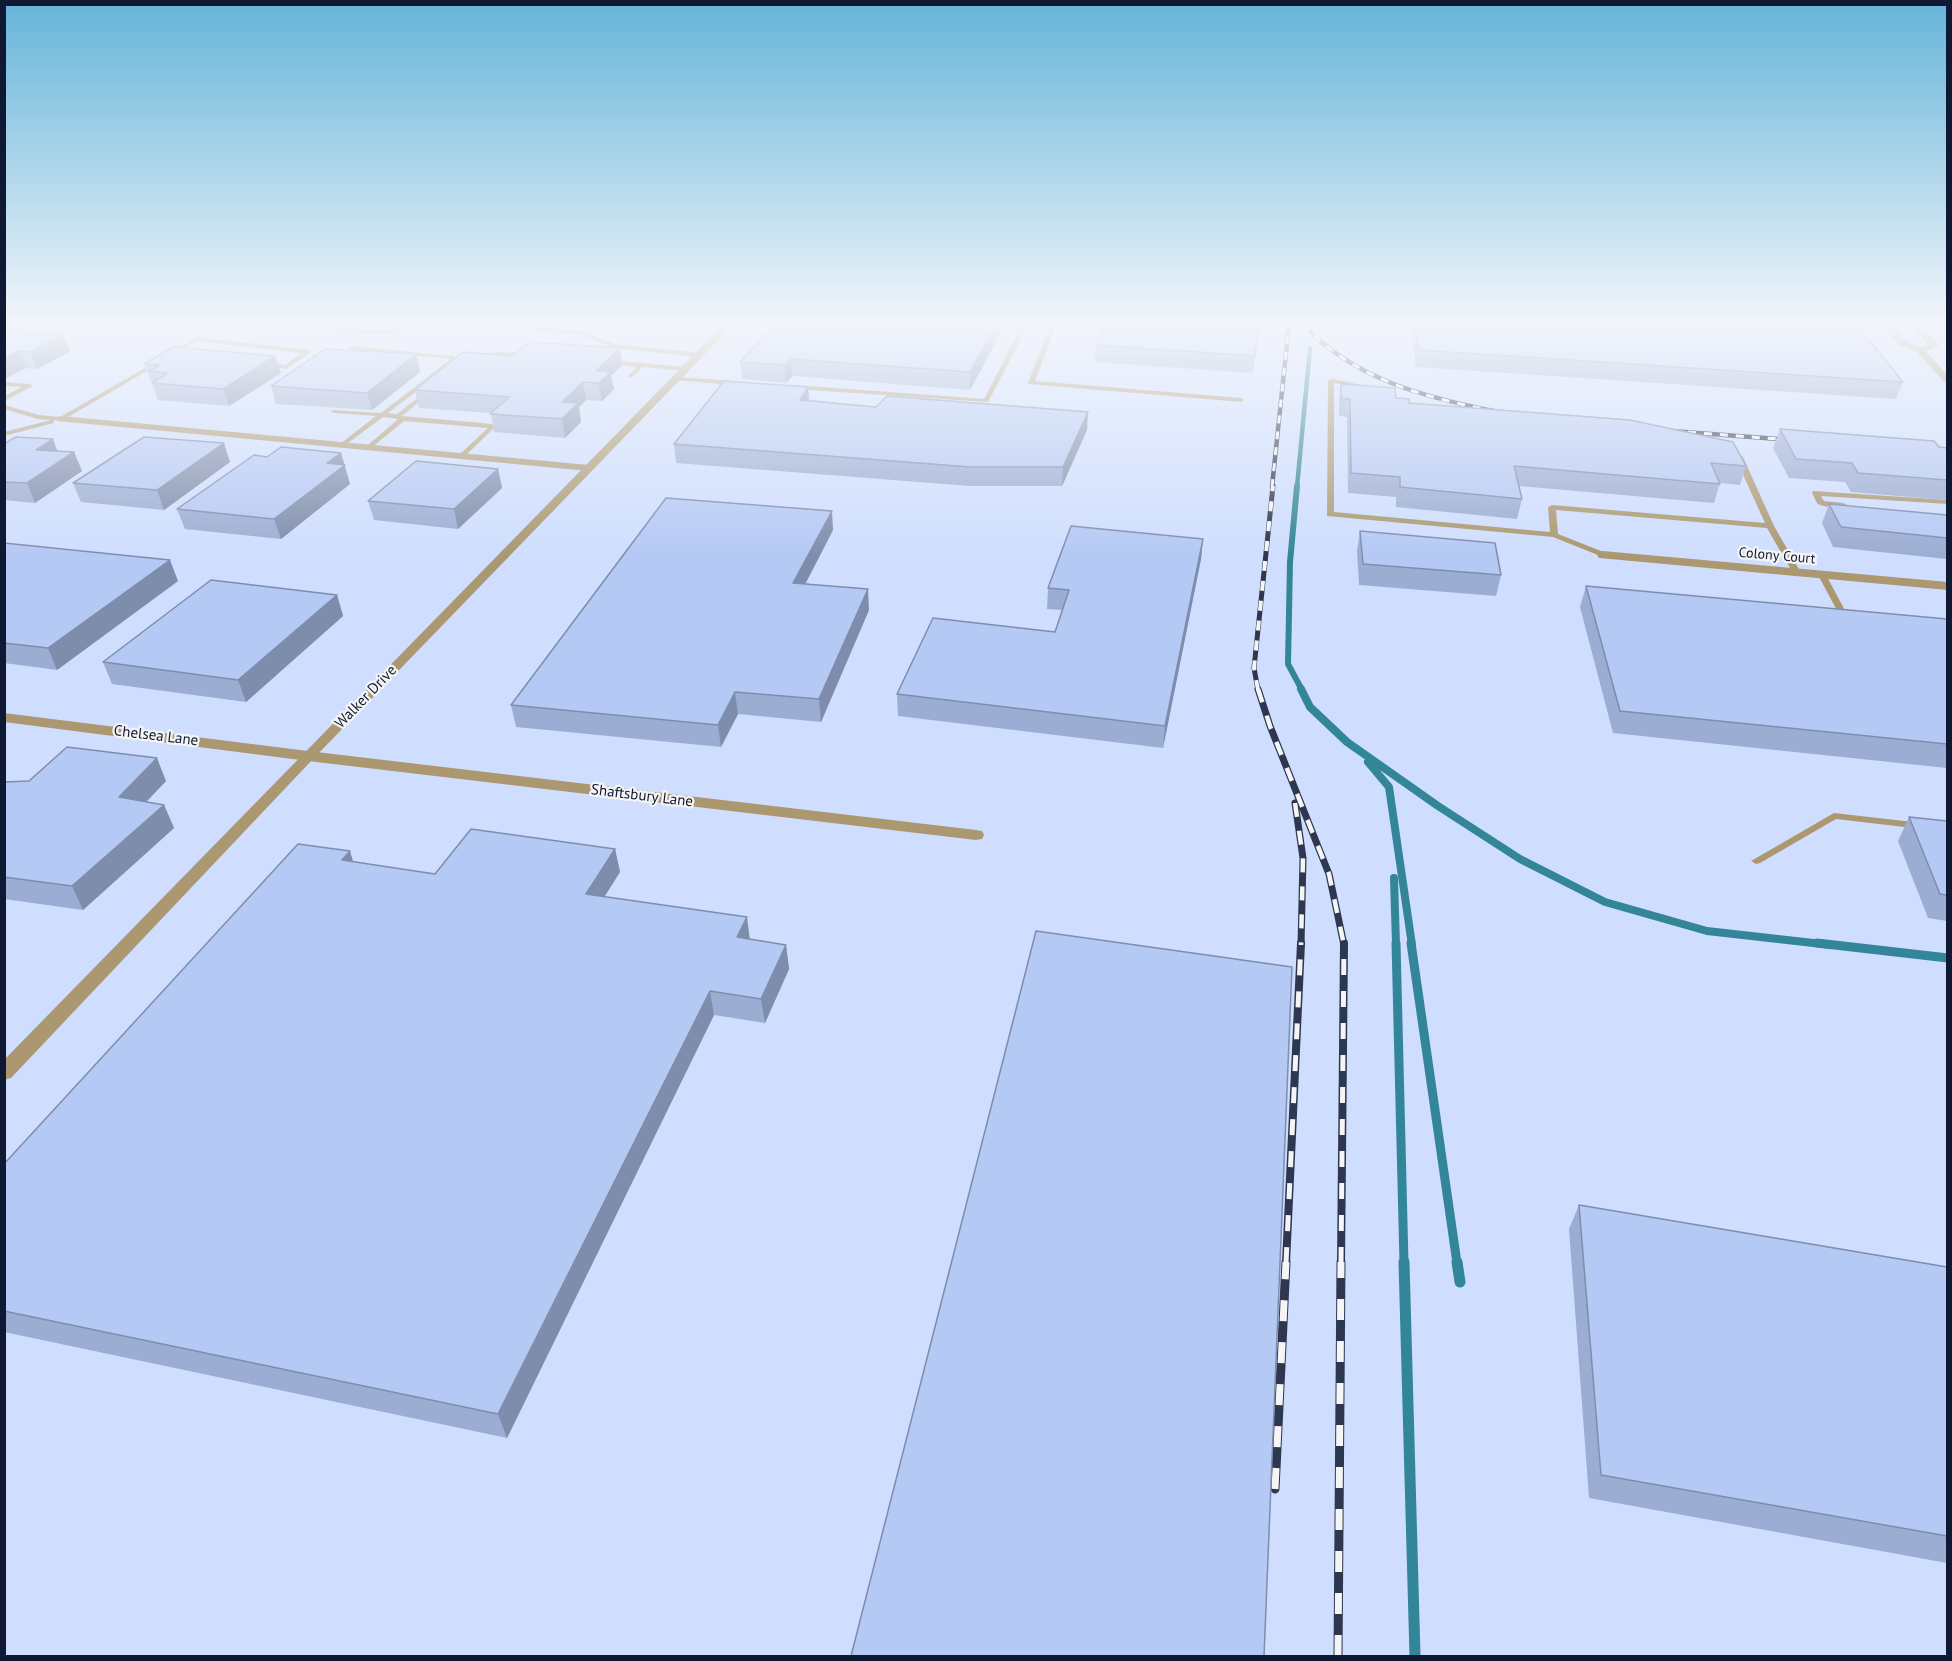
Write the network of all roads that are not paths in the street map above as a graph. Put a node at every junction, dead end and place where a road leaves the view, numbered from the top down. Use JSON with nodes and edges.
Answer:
{"nodes":[{"id":1,"x":91,"y":402,"type":"edge"},
{"id":2,"x":399,"y":402,"type":"edge"},
{"id":3,"x":418,"y":402,"type":"edge"},
{"id":4,"x":653,"y":402,"type":"edge"},
{"id":5,"x":1331,"y":402,"type":"edge"},
{"id":6,"x":4,"y":406,"type":"edge"},
{"id":7,"x":334,"y":411,"type":"edge"},
{"id":8,"x":381,"y":415,"type":"junction"},
{"id":9,"x":400,"y":418,"type":"junction"},
{"id":10,"x":61,"y":419,"type":"junction"},
{"id":11,"x":4,"y":434,"type":"edge"},
{"id":12,"x":342,"y":445,"type":"junction"},
{"id":13,"x":369,"y":447,"type":"junction"},
{"id":14,"x":1737,"y":452,"type":"edge"},
{"id":15,"x":463,"y":456,"type":"junction"},
{"id":16,"x":589,"y":468,"type":"junction"},
{"id":17,"x":1947,"y":502,"type":"edge"},
{"id":18,"x":1856,"y":506,"type":"edge"},
{"id":19,"x":1770,"y":526,"type":"junction"},
{"id":20,"x":1554,"y":535,"type":"junction"},
{"id":21,"x":1603,"y":555,"type":"joint"},
{"id":22,"x":1797,"y":573,"type":"junction"},
{"id":23,"x":1822,"y":575,"type":"junction"},
{"id":24,"x":1947,"y":586,"type":"edge"},
{"id":25,"x":1832,"y":615,"type":"edge"},
{"id":26,"x":1844,"y":616,"type":"junction"},
{"id":27,"x":1856,"y":617,"type":"edge"},
{"id":28,"x":4,"y":717,"type":"edge"},
{"id":29,"x":308,"y":756,"type":"junction"},
{"id":30,"x":1947,"y":829,"type":"edge"},
{"id":31,"x":976,"y":835,"type":"dead end"},
{"id":32,"x":1756,"y":861,"type":"dead end"},
{"id":33,"x":4,"y":1073,"type":"edge"}],
"edges":[{"from":1,"to":10,"type":"lane"},
{"from":2,"to":8,"type":"lane"},
{"from":3,"to":9,"type":"lane"},
{"from":4,"to":16,"type":"street","name":"Walker Drive"},
{"from":5,"to":20,"type":"lane"},
{"from":6,"to":10,"type":"lane"},
{"from":7,"to":8,"type":"lane"},
{"from":8,"to":9,"type":"lane"},
{"from":8,"to":12,"type":"lane"},
{"from":9,"to":13,"type":"lane"},
{"from":9,"to":15,"type":"lane"},
{"from":10,"to":11,"type":"lane"},
{"from":10,"to":12,"type":"street"},
{"from":12,"to":13,"type":"street"},
{"from":13,"to":15,"type":"street"},
{"from":14,"to":19,"type":"lane"},
{"from":15,"to":16,"type":"street"},
{"from":16,"to":29,"type":"street","name":"Walker Drive"},
{"from":17,"to":18,"type":"lane"},
{"from":19,"to":20,"type":"lane"},
{"from":19,"to":22,"type":"lane"},
{"from":20,"to":21,"type":"lane"},
{"from":21,"to":22,"type":"street","name":"Colony Court"},
{"from":22,"to":23,"type":"street","name":"Colony Court"},
{"from":23,"to":24,"type":"street","name":"Colony Court"},
{"from":23,"to":26,"type":"lane"},
{"from":25,"to":26,"type":"lane"},
{"from":26,"to":27,"type":"lane"},
{"from":28,"to":29,"type":"street","name":"Chelsea Lane"},
{"from":29,"to":31,"type":"street","name":"Shaftsbury Lane"},
{"from":29,"to":33,"type":"street","name":"Walker Drive"},
{"from":30,"to":32,"type":"lane"}]}
